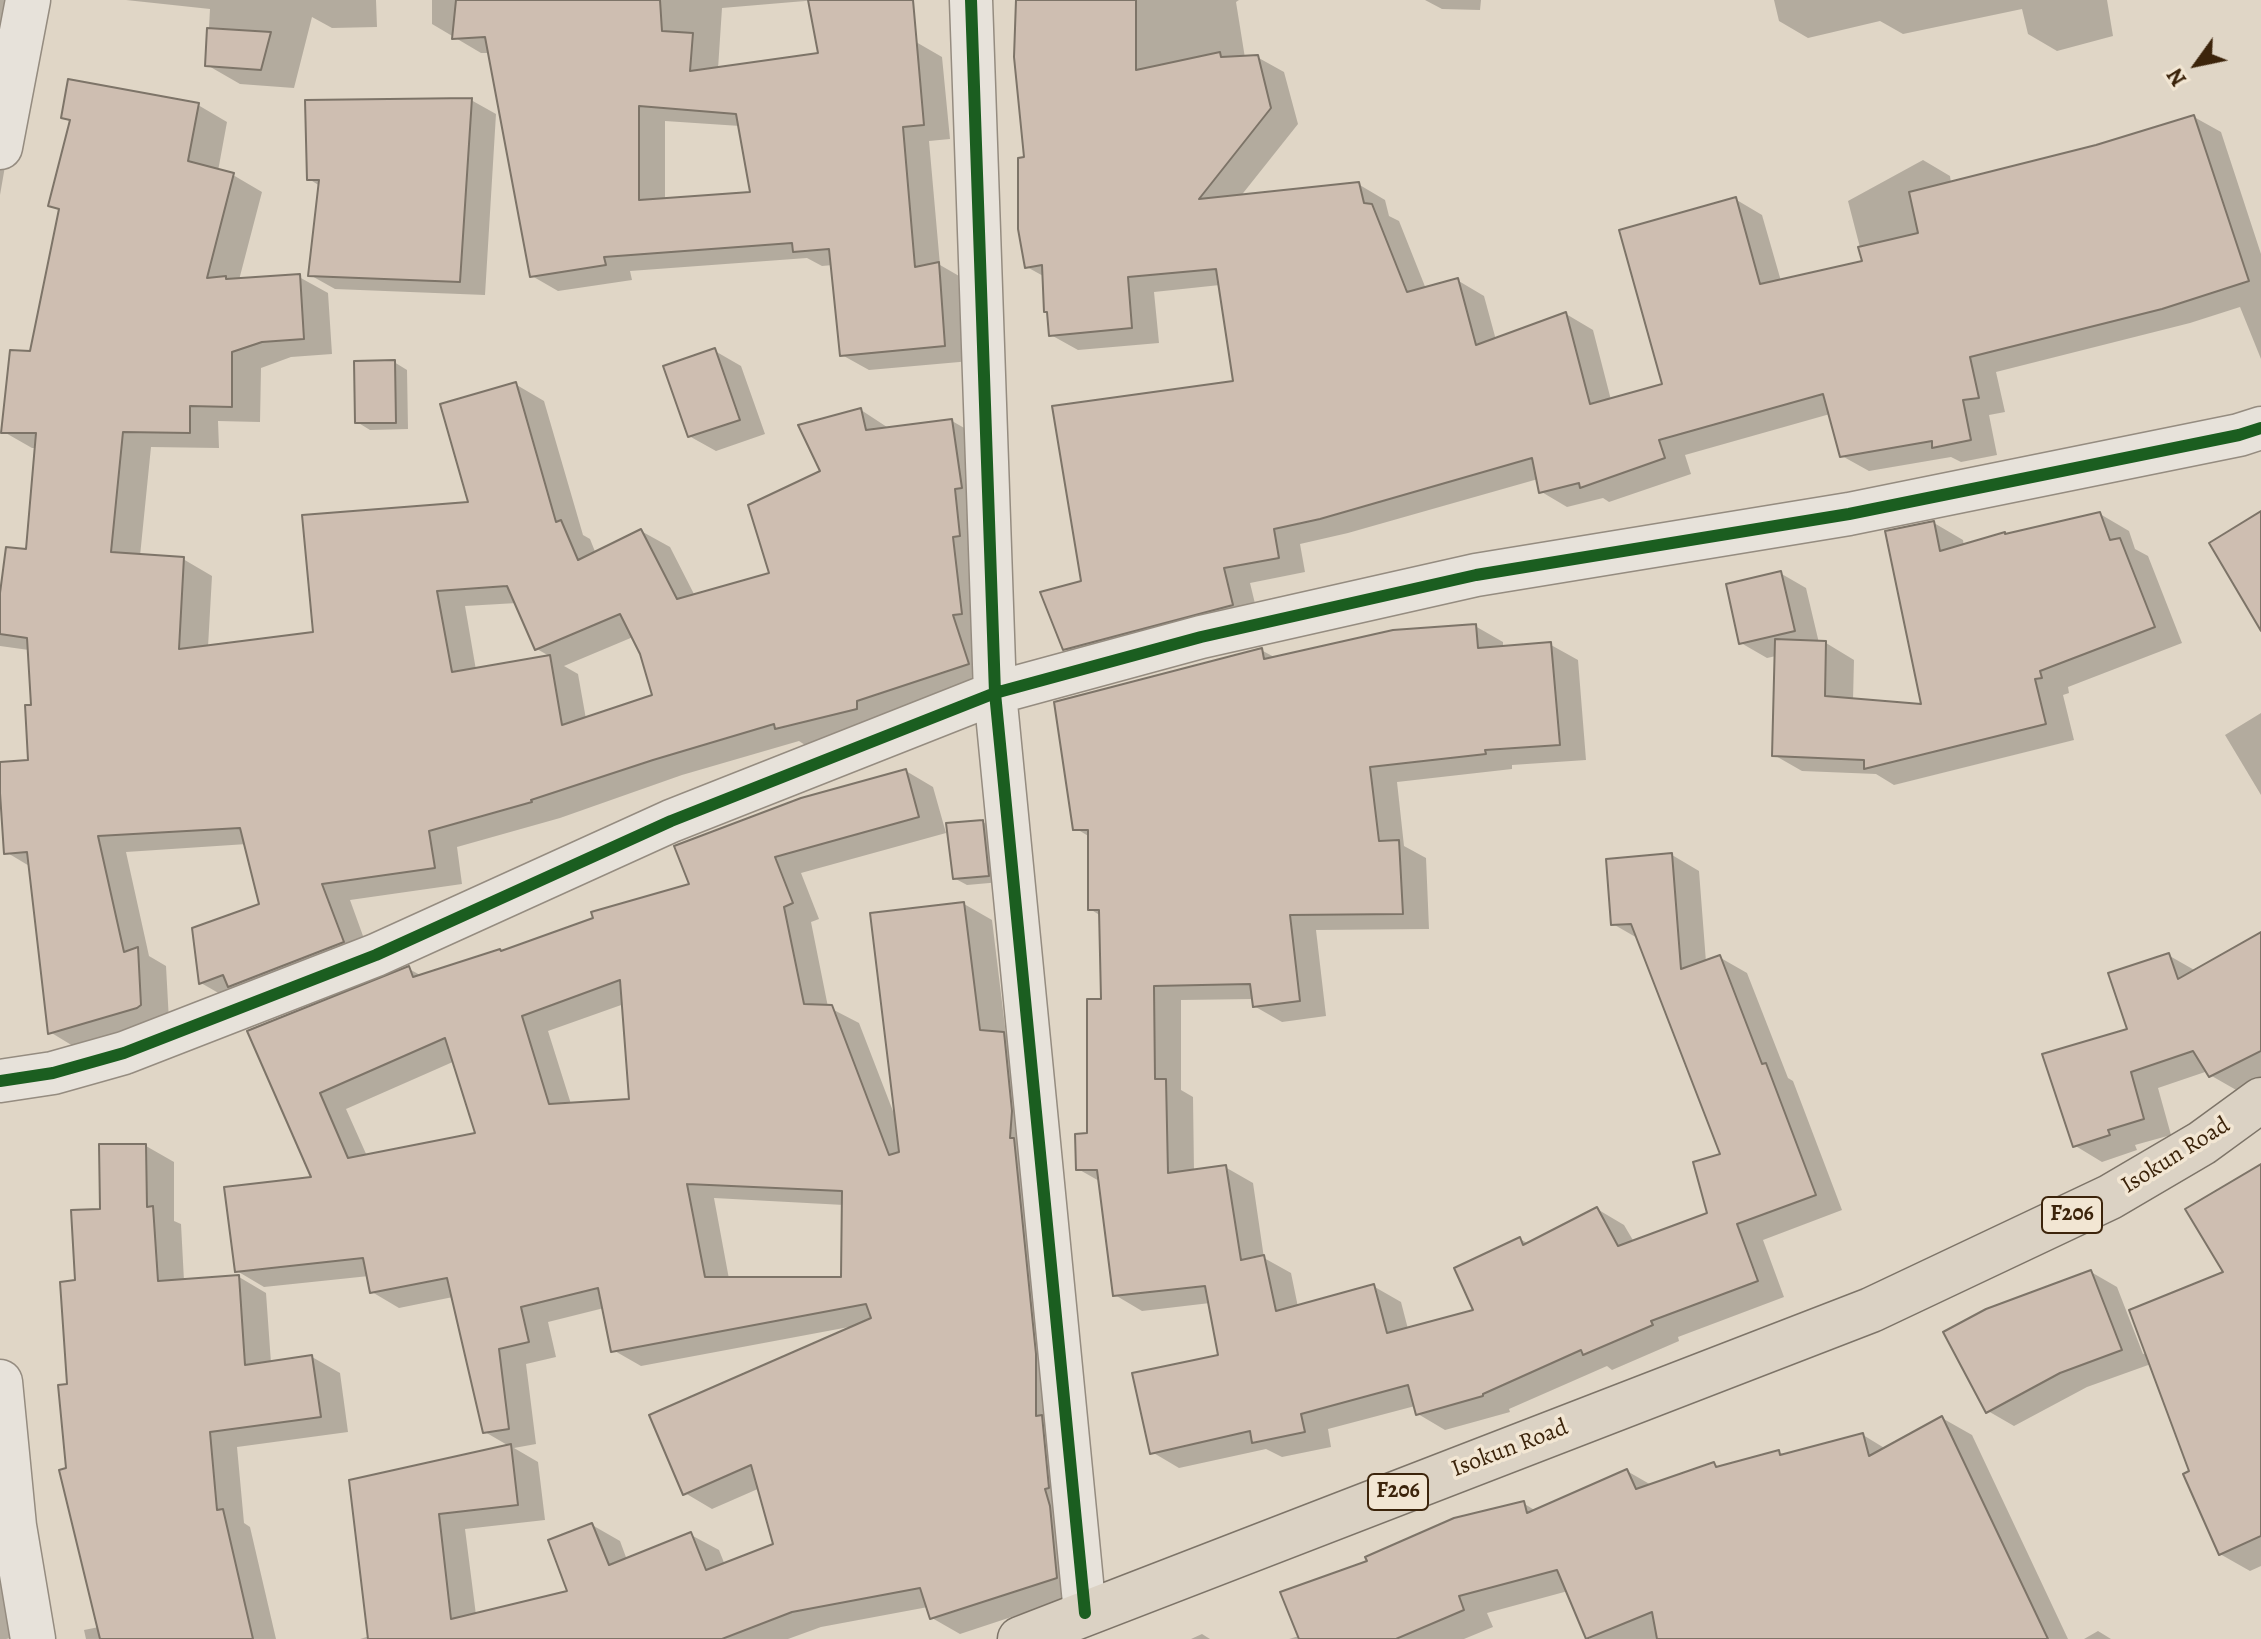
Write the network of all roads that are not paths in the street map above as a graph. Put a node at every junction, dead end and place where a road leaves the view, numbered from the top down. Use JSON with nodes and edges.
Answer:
{"nodes":[{"id":1,"x":28,"y":0,"type":"edge"},
{"id":2,"x":971,"y":0,"type":"edge"},
{"id":3,"x":0,"y":147,"type":"edge"},
{"id":4,"x":2261,"y":428,"type":"edge"},
{"id":5,"x":995,"y":693,"type":"junction"},
{"id":6,"x":0,"y":1081,"type":"edge"},
{"id":7,"x":2261,"y":1100,"type":"edge"},
{"id":8,"x":0,"y":1382,"type":"edge"},
{"id":9,"x":1085,"y":1613,"type":"junction"},
{"id":10,"x":33,"y":1639,"type":"edge"},
{"id":11,"x":1020,"y":1639,"type":"edge"}],
"edges":[{"from":1,"to":3,"type":"street"},
{"from":2,"to":5,"type":"street"},
{"from":4,"to":5,"type":"street"},
{"from":5,"to":6,"type":"street"},
{"from":5,"to":9,"type":"street"},
{"from":7,"to":9,"type":"main road","name":"Isokun Road","number":"F206"},
{"from":8,"to":10,"type":"street"},
{"from":9,"to":11,"type":"main road","name":"Isokun Road","number":"F206"}]}
